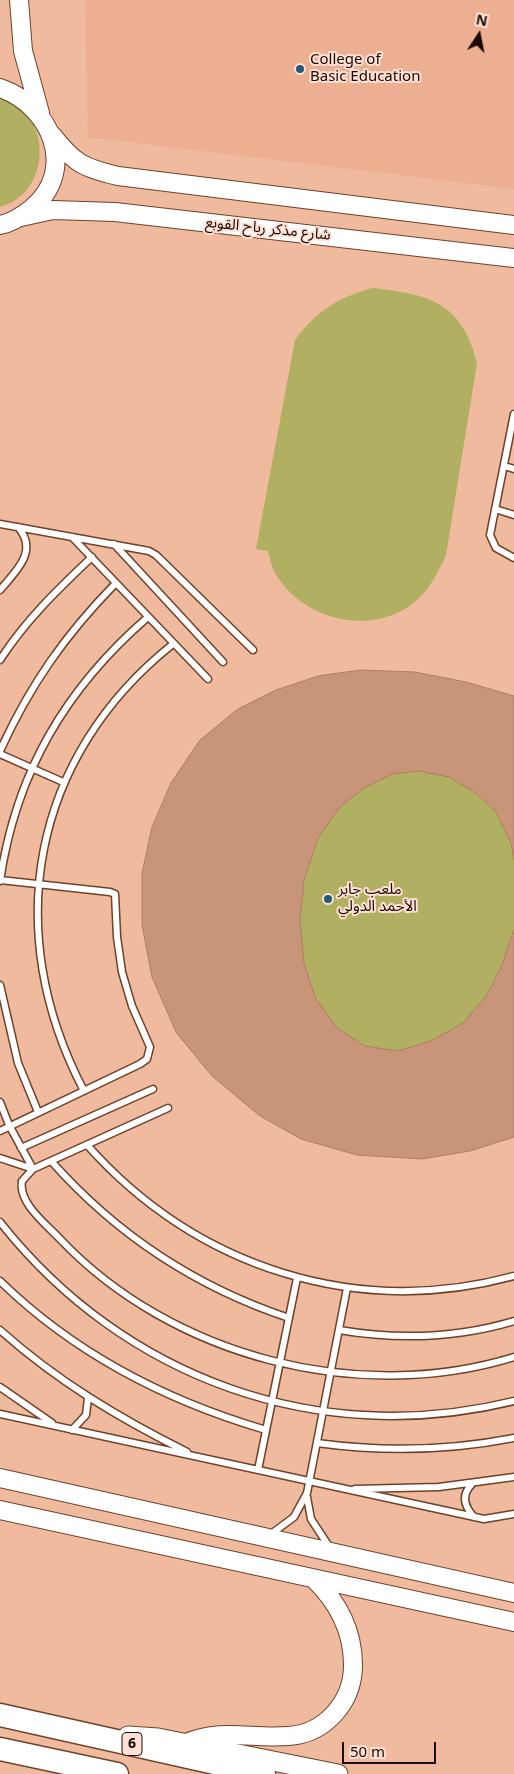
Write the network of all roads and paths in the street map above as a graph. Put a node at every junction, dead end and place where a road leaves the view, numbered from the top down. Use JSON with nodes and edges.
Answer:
{"nodes":[{"id":1,"x":19,"y":0,"type":"edge"},
{"id":2,"x":0,"y":88,"type":"edge"},
{"id":3,"x":40,"y":114,"type":"junction"},
{"id":4,"x":52,"y":135,"type":"junction"},
{"id":5,"x":21,"y":216,"type":"junction"},
{"id":6,"x":514,"y":225,"type":"edge"},
{"id":7,"x":1,"y":226,"type":"edge"},
{"id":8,"x":514,"y":258,"type":"edge"},
{"id":9,"x":514,"y":414,"type":"edge"},
{"id":10,"x":512,"y":430,"type":"edge"},
{"id":11,"x":504,"y":466,"type":"junction"},
{"id":12,"x":514,"y":470,"type":"edge"},
{"id":13,"x":495,"y":509,"type":"junction"},
{"id":14,"x":514,"y":515,"type":"edge"},
{"id":15,"x":0,"y":524,"type":"edge"},
{"id":16,"x":18,"y":528,"type":"junction"},
{"id":17,"x":72,"y":537,"type":"junction"},
{"id":18,"x":114,"y":544,"type":"junction"},
{"id":19,"x":92,"y":557,"type":"junction"},
{"id":20,"x":514,"y":558,"type":"edge"},
{"id":21,"x":116,"y":583,"type":"junction"},
{"id":22,"x":0,"y":590,"type":"edge"},
{"id":23,"x":148,"y":617,"type":"junction"},
{"id":24,"x":11,"y":643,"type":"junction"},
{"id":25,"x":0,"y":644,"type":"edge"},
{"id":26,"x":173,"y":644,"type":"junction"},
{"id":27,"x":253,"y":650,"type":"dead end"},
{"id":28,"x":0,"y":660,"type":"edge"},
{"id":29,"x":223,"y":662,"type":"dead end"},
{"id":30,"x":208,"y":679,"type":"dead end"},
{"id":31,"x":0,"y":753,"type":"edge"},
{"id":32,"x":31,"y":769,"type":"junction"},
{"id":33,"x":63,"y":782,"type":"junction"},
{"id":34,"x":0,"y":880,"type":"edge"},
{"id":35,"x":36,"y":885,"type":"junction"},
{"id":36,"x":0,"y":985,"type":"edge"},
{"id":37,"x":153,"y":1089,"type":"dead end"},
{"id":38,"x":84,"y":1091,"type":"junction"},
{"id":39,"x":0,"y":1102,"type":"edge"},
{"id":40,"x":168,"y":1108,"type":"dead end"},
{"id":41,"x":38,"y":1112,"type":"junction"},
{"id":42,"x":10,"y":1125,"type":"junction"},
{"id":43,"x":0,"y":1131,"type":"edge"},
{"id":44,"x":88,"y":1146,"type":"junction"},
{"id":45,"x":21,"y":1148,"type":"junction"},
{"id":46,"x":0,"y":1158,"type":"edge"},
{"id":47,"x":52,"y":1162,"type":"junction"},
{"id":48,"x":33,"y":1169,"type":"junction"},
{"id":49,"x":0,"y":1222,"type":"edge"},
{"id":50,"x":514,"y":1276,"type":"edge"},
{"id":51,"x":297,"y":1278,"type":"junction"},
{"id":52,"x":0,"y":1281,"type":"edge"},
{"id":53,"x":347,"y":1288,"type":"junction"},
{"id":54,"x":289,"y":1318,"type":"junction"},
{"id":55,"x":514,"y":1321,"type":"edge"},
{"id":56,"x":0,"y":1330,"type":"edge"},
{"id":57,"x":339,"y":1330,"type":"junction"},
{"id":58,"x":514,"y":1357,"type":"edge"},
{"id":59,"x":280,"y":1362,"type":"junction"},
{"id":60,"x":331,"y":1372,"type":"junction"},
{"id":61,"x":0,"y":1387,"type":"edge"},
{"id":62,"x":88,"y":1398,"type":"junction"},
{"id":63,"x":272,"y":1401,"type":"junction"},
{"id":64,"x":514,"y":1401,"type":"edge"},
{"id":65,"x":323,"y":1411,"type":"junction"},
{"id":66,"x":0,"y":1414,"type":"edge"},
{"id":67,"x":57,"y":1426,"type":"junction"},
{"id":68,"x":72,"y":1430,"type":"junction"},
{"id":69,"x":266,"y":1430,"type":"junction"},
{"id":70,"x":514,"y":1438,"type":"edge"},
{"id":71,"x":317,"y":1442,"type":"junction"},
{"id":72,"x":197,"y":1457,"type":"junction"},
{"id":73,"x":258,"y":1470,"type":"junction"},
{"id":74,"x":0,"y":1478,"type":"edge"},
{"id":75,"x":514,"y":1478,"type":"edge"},
{"id":76,"x":310,"y":1482,"type":"junction"},
{"id":77,"x":472,"y":1484,"type":"junction"},
{"id":78,"x":344,"y":1489,"type":"junction"},
{"id":79,"x":307,"y":1493,"type":"junction"},
{"id":80,"x":0,"y":1510,"type":"edge"},
{"id":81,"x":514,"y":1514,"type":"edge"},
{"id":82,"x":474,"y":1517,"type":"junction"},
{"id":83,"x":267,"y":1536,"type":"junction"},
{"id":84,"x":331,"y":1550,"type":"junction"},
{"id":85,"x":313,"y":1578,"type":"junction"},
{"id":86,"x":482,"y":1585,"type":"junction"},
{"id":87,"x":514,"y":1593,"type":"edge"},
{"id":88,"x":482,"y":1614,"type":"junction"},
{"id":89,"x":507,"y":1620,"type":"edge"},
{"id":90,"x":0,"y":1709,"type":"edge"},
{"id":91,"x":0,"y":1716,"type":"edge"},
{"id":92,"x":33,"y":1722,"type":"junction"},
{"id":93,"x":100,"y":1737,"type":"junction"},
{"id":94,"x":186,"y":1743,"type":"junction"},
{"id":95,"x":0,"y":1749,"type":"edge"},
{"id":96,"x":117,"y":1774,"type":"edge"},
{"id":97,"x":264,"y":1774,"type":"edge"},
{"id":98,"x":338,"y":1774,"type":"edge"}],
"edges":[{"from":1,"to":3,"type":"street"},
{"from":2,"to":3,"type":"street"},
{"from":3,"to":4,"type":"street"},
{"from":4,"to":5,"type":"street"},
{"from":4,"to":6,"type":"street"},
{"from":5,"to":7,"type":"street"},
{"from":5,"to":8,"type":"street","name":"شارع مذكر رباح القوبع"},
{"from":9,"to":10,"type":"lane"},
{"from":10,"to":11,"type":"lane"},
{"from":11,"to":12,"type":"lane"},
{"from":11,"to":13,"type":"lane"},
{"from":13,"to":14,"type":"lane"},
{"from":13,"to":20,"type":"lane"},
{"from":15,"to":16,"type":"lane"},
{"from":16,"to":17,"type":"lane"},
{"from":16,"to":22,"type":"lane"},
{"from":17,"to":18,"type":"lane"},
{"from":17,"to":19,"type":"lane"},
{"from":18,"to":27,"type":"lane"},
{"from":18,"to":29,"type":"lane"},
{"from":19,"to":21,"type":"lane"},
{"from":19,"to":24,"type":"lane"},
{"from":21,"to":23,"type":"lane"},
{"from":21,"to":31,"type":"lane"},
{"from":23,"to":26,"type":"lane"},
{"from":23,"to":32,"type":"lane"},
{"from":24,"to":25,"type":"lane"},
{"from":24,"to":28,"type":"lane"},
{"from":26,"to":30,"type":"lane"},
{"from":26,"to":33,"type":"lane"},
{"from":31,"to":32,"type":"lane"},
{"from":32,"to":33,"type":"lane"},
{"from":32,"to":34,"type":"lane"},
{"from":33,"to":35,"type":"lane"},
{"from":34,"to":35,"type":"lane"},
{"from":35,"to":38,"type":"lane"},
{"from":35,"to":38,"type":"lane"},
{"from":36,"to":41,"type":"lane"},
{"from":37,"to":45,"type":"lane"},
{"from":38,"to":41,"type":"lane"},
{"from":39,"to":42,"type":"lane"},
{"from":40,"to":44,"type":"lane"},
{"from":41,"to":42,"type":"lane"},
{"from":42,"to":43,"type":"lane"},
{"from":42,"to":45,"type":"lane"},
{"from":44,"to":47,"type":"lane"},
{"from":44,"to":51,"type":"lane"},
{"from":45,"to":48,"type":"lane"},
{"from":46,"to":48,"type":"lane"},
{"from":47,"to":48,"type":"lane"},
{"from":47,"to":54,"type":"lane"},
{"from":48,"to":59,"type":"lane"},
{"from":49,"to":63,"type":"lane"},
{"from":50,"to":53,"type":"lane"},
{"from":51,"to":53,"type":"lane"},
{"from":51,"to":54,"type":"lane"},
{"from":52,"to":69,"type":"lane"},
{"from":53,"to":57,"type":"lane"},
{"from":54,"to":59,"type":"lane"},
{"from":55,"to":57,"type":"lane"},
{"from":56,"to":62,"type":"lane"},
{"from":57,"to":60,"type":"lane"},
{"from":58,"to":60,"type":"lane"},
{"from":59,"to":60,"type":"lane"},
{"from":59,"to":63,"type":"lane"},
{"from":60,"to":65,"type":"lane"},
{"from":61,"to":67,"type":"lane"},
{"from":62,"to":68,"type":"lane"},
{"from":62,"to":72,"type":"lane"},
{"from":63,"to":65,"type":"lane"},
{"from":63,"to":69,"type":"lane"},
{"from":64,"to":65,"type":"lane"},
{"from":65,"to":71,"type":"lane"},
{"from":66,"to":67,"type":"lane"},
{"from":67,"to":68,"type":"lane"},
{"from":68,"to":72,"type":"lane"},
{"from":69,"to":73,"type":"lane"},
{"from":70,"to":71,"type":"lane"},
{"from":71,"to":76,"type":"lane"},
{"from":72,"to":73,"type":"lane"},
{"from":73,"to":76,"type":"lane"},
{"from":74,"to":83,"type":"street"},
{"from":75,"to":77,"type":"lane"},
{"from":76,"to":78,"type":"lane"},
{"from":76,"to":79,"type":"lane"},
{"from":77,"to":78,"type":"lane"},
{"from":77,"to":82,"type":"lane"},
{"from":78,"to":82,"type":"lane"},
{"from":79,"to":83,"type":"lane"},
{"from":79,"to":84,"type":"lane"},
{"from":80,"to":85,"type":"street"},
{"from":81,"to":82,"type":"lane"},
{"from":83,"to":84,"type":"street"},
{"from":84,"to":86,"type":"street"},
{"from":85,"to":88,"type":"street"},
{"from":85,"to":94,"type":"street"},
{"from":86,"to":87,"type":"street"},
{"from":86,"to":88,"type":"street"},
{"from":87,"to":89,"type":"street"},
{"from":88,"to":89,"type":"street"},
{"from":90,"to":92,"type":"highway"},
{"from":91,"to":92,"type":"highway","number":"6"},
{"from":92,"to":93,"type":"highway","number":"6"},
{"from":93,"to":94,"type":"main road"},
{"from":93,"to":97,"type":"highway","number":"6"},
{"from":94,"to":98,"type":"main road"},
{"from":95,"to":96,"type":"highway","number":"6"}]}
